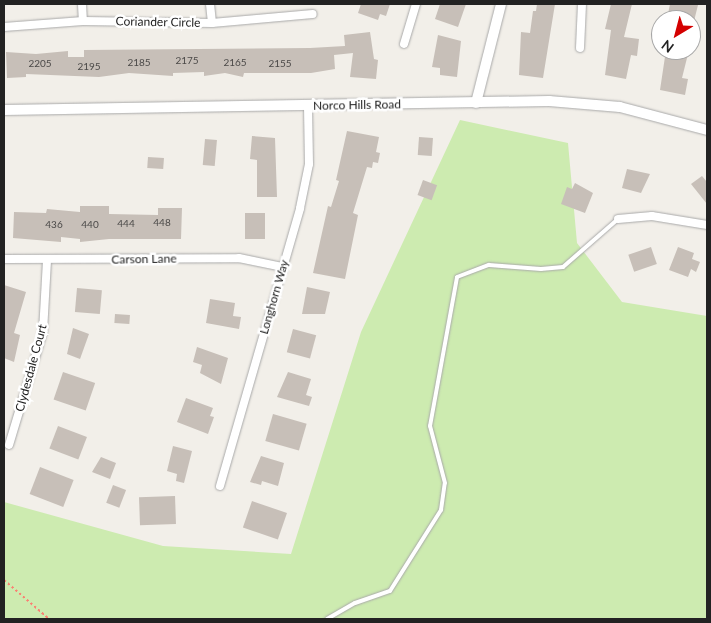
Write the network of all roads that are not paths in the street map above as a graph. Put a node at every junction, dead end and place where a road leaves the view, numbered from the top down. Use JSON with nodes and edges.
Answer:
{"nodes":[{"id":1,"x":82,"y":4,"type":"edge"},
{"id":2,"x":210,"y":4,"type":"edge"},
{"id":3,"x":416,"y":4,"type":"edge"},
{"id":4,"x":501,"y":4,"type":"edge"},
{"id":5,"x":582,"y":4,"type":"edge"},
{"id":6,"x":313,"y":14,"type":"dead end"},
{"id":7,"x":84,"y":21,"type":"junction"},
{"id":8,"x":212,"y":23,"type":"junction"},
{"id":9,"x":4,"y":27,"type":"edge"},
{"id":10,"x":404,"y":44,"type":"dead end"},
{"id":11,"x":580,"y":48,"type":"dead end"},
{"id":12,"x":476,"y":103,"type":"junction"},
{"id":13,"x":308,"y":106,"type":"junction"},
{"id":14,"x":4,"y":110,"type":"edge"},
{"id":15,"x":707,"y":130,"type":"edge"},
{"id":16,"x":618,"y":218,"type":"joint"},
{"id":17,"x":707,"y":225,"type":"edge"},
{"id":18,"x":4,"y":259,"type":"edge"},
{"id":19,"x":47,"y":260,"type":"junction"},
{"id":20,"x":283,"y":267,"type":"junction"},
{"id":21,"x":9,"y":446,"type":"dead end"},
{"id":22,"x":220,"y":486,"type":"dead end"},
{"id":23,"x":326,"y":619,"type":"edge"}],
"edges":[{"from":1,"to":7,"type":"street"},
{"from":2,"to":8,"type":"street"},
{"from":3,"to":10,"type":"street"},
{"from":4,"to":12,"type":"street"},
{"from":5,"to":11,"type":"street"},
{"from":6,"to":8,"type":"street","name":"Coriander Circle"},
{"from":7,"to":8,"type":"street","name":"Coriander Circle"},
{"from":7,"to":9,"type":"street","name":"Coriander Circle"},
{"from":12,"to":13,"type":"street","name":"Norco Hills Road"},
{"from":12,"to":15,"type":"street","name":"Norco Hills Road"},
{"from":13,"to":14,"type":"street","name":"Norco Hills Road"},
{"from":13,"to":20,"type":"street","name":"Longhorn Way"},
{"from":16,"to":17,"type":"street"},
{"from":16,"to":23,"type":"lane"},
{"from":18,"to":19,"type":"street","name":"Carson Lane"},
{"from":19,"to":20,"type":"street","name":"Carson Lane"},
{"from":19,"to":21,"type":"street","name":"Clydesdale Court"},
{"from":20,"to":22,"type":"street","name":"Longhorn Way"}]}
